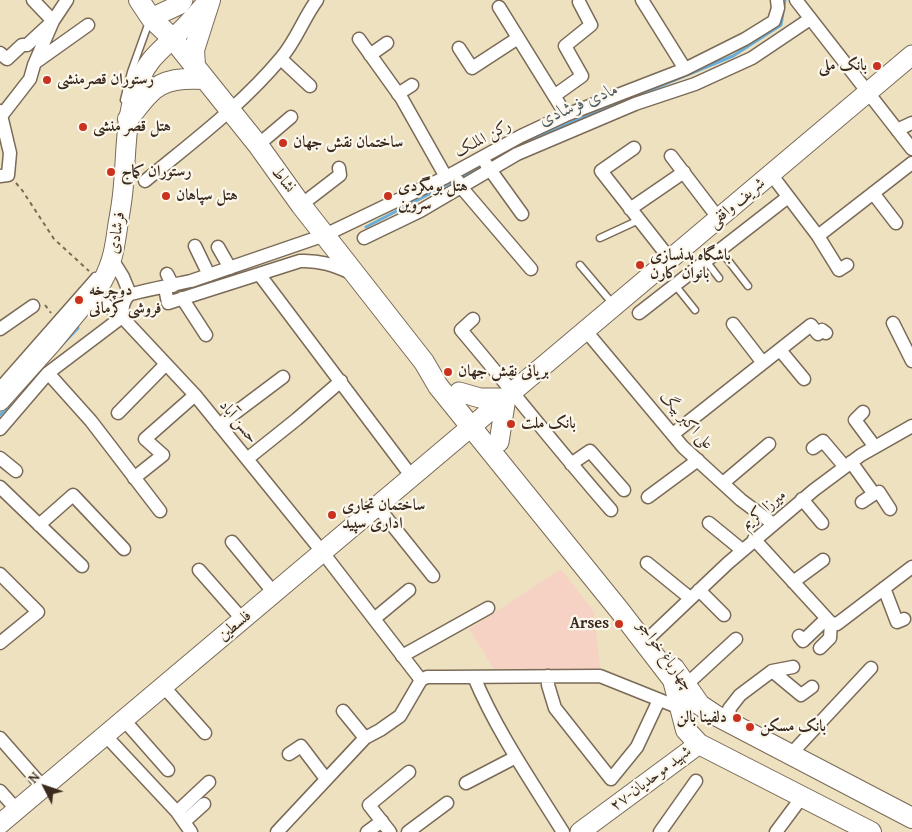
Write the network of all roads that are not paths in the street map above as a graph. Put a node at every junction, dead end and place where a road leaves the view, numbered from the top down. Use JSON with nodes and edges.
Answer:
{"nodes":[{"id":1,"x":33,"y":0,"type":"edge"},
{"id":2,"x":67,"y":0,"type":"edge"},
{"id":3,"x":139,"y":0,"type":"edge"},
{"id":4,"x":210,"y":0,"type":"edge"},
{"id":5,"x":317,"y":0,"type":"edge"},
{"id":6,"x":642,"y":0,"type":"edge"},
{"id":7,"x":796,"y":1,"type":"edge"},
{"id":8,"x":181,"y":2,"type":"edge"},
{"id":9,"x":579,"y":2,"type":"dead end"},
{"id":10,"x":776,"y":3,"type":"edge"},
{"id":11,"x":499,"y":7,"type":"dead end"},
{"id":12,"x":151,"y":18,"type":"junction"},
{"id":13,"x":193,"y":19,"type":"junction"},
{"id":14,"x":810,"y":19,"type":"junction"},
{"id":15,"x":53,"y":20,"type":"junction"},
{"id":16,"x":88,"y":24,"type":"dead end"},
{"id":17,"x":518,"y":38,"type":"junction"},
{"id":18,"x":173,"y":39,"type":"junction"},
{"id":19,"x":359,"y":39,"type":"dead end"},
{"id":20,"x":745,"y":39,"type":"junction"},
{"id":21,"x":387,"y":43,"type":"dead end"},
{"id":22,"x":459,"y":48,"type":"dead end"},
{"id":23,"x":0,"y":53,"type":"edge"},
{"id":24,"x":370,"y":55,"type":"junction"},
{"id":25,"x":912,"y":55,"type":"edge"},
{"id":26,"x":755,"y":56,"type":"junction"},
{"id":27,"x":281,"y":58,"type":"junction"},
{"id":28,"x":36,"y":62,"type":"junction"},
{"id":29,"x":685,"y":69,"type":"junction"},
{"id":30,"x":200,"y":72,"type":"junction"},
{"id":31,"x":412,"y":85,"type":"dead end"},
{"id":32,"x":310,"y":86,"type":"dead end"},
{"id":33,"x":868,"y":92,"type":"junction"},
{"id":34,"x":398,"y":94,"type":"junction"},
{"id":35,"x":554,"y":96,"type":"junction"},
{"id":36,"x":230,"y":112,"type":"junction"},
{"id":37,"x":1,"y":113,"type":"edge"},
{"id":38,"x":124,"y":115,"type":"junction"},
{"id":39,"x":566,"y":115,"type":"junction"},
{"id":40,"x":291,"y":117,"type":"dead end"},
{"id":41,"x":912,"y":123,"type":"edge"},
{"id":42,"x":897,"y":130,"type":"junction"},
{"id":43,"x":528,"y":133,"type":"junction"},
{"id":44,"x":258,"y":145,"type":"junction"},
{"id":45,"x":533,"y":147,"type":"junction"},
{"id":46,"x":118,"y":148,"type":"dead end"},
{"id":47,"x":634,"y":148,"type":"dead end"},
{"id":48,"x":912,"y":149,"type":"edge"},
{"id":49,"x":118,"y":156,"type":"dead end"},
{"id":50,"x":671,"y":156,"type":"dead end"},
{"id":51,"x":482,"y":158,"type":"junction"},
{"id":52,"x":117,"y":165,"type":"dead end"},
{"id":53,"x":911,"y":166,"type":"edge"},
{"id":54,"x":339,"y":168,"type":"dead end"},
{"id":55,"x":490,"y":170,"type":"junction"},
{"id":56,"x":684,"y":172,"type":"junction"},
{"id":57,"x":450,"y":174,"type":"junction"},
{"id":58,"x":771,"y":174,"type":"junction"},
{"id":59,"x":4,"y":176,"type":"edge"},
{"id":60,"x":144,"y":181,"type":"dead end"},
{"id":61,"x":460,"y":188,"type":"junction"},
{"id":62,"x":873,"y":193,"type":"junction"},
{"id":63,"x":788,"y":197,"type":"junction"},
{"id":64,"x":301,"y":205,"type":"junction"},
{"id":65,"x":630,"y":209,"type":"junction"},
{"id":66,"x":113,"y":211,"type":"dead end"},
{"id":67,"x":522,"y":214,"type":"dead end"},
{"id":68,"x":719,"y":218,"type":"junction"},
{"id":69,"x":639,"y":220,"type":"junction"},
{"id":70,"x":896,"y":223,"type":"dead end"},
{"id":71,"x":325,"y":235,"type":"junction"},
{"id":72,"x":818,"y":236,"type":"junction"},
{"id":73,"x":364,"y":238,"type":"dead end"},
{"id":74,"x":600,"y":238,"type":"dead end"},
{"id":75,"x":195,"y":246,"type":"dead end"},
{"id":76,"x":218,"y":247,"type":"dead end"},
{"id":77,"x":720,"y":250,"type":"junction"},
{"id":78,"x":673,"y":257,"type":"junction"},
{"id":79,"x":706,"y":261,"type":"junction"},
{"id":80,"x":105,"y":264,"type":"junction"},
{"id":81,"x":580,"y":265,"type":"dead end"},
{"id":82,"x":847,"y":265,"type":"dead end"},
{"id":83,"x":230,"y":268,"type":"junction"},
{"id":84,"x":531,"y":269,"type":"dead end"},
{"id":85,"x":167,"y":274,"type":"dead end"},
{"id":86,"x":259,"y":274,"type":"junction"},
{"id":87,"x":689,"y":274,"type":"junction"},
{"id":88,"x":209,"y":275,"type":"junction"},
{"id":89,"x":355,"y":275,"type":"junction"},
{"id":90,"x":718,"y":278,"type":"dead end"},
{"id":91,"x":675,"y":285,"type":"junction"},
{"id":92,"x":748,"y":286,"type":"dead end"},
{"id":93,"x":169,"y":287,"type":"junction"},
{"id":94,"x":130,"y":294,"type":"junction"},
{"id":95,"x":182,"y":298,"type":"junction"},
{"id":96,"x":86,"y":302,"type":"junction"},
{"id":97,"x":33,"y":306,"type":"road end"},
{"id":98,"x":614,"y":306,"type":"junction"},
{"id":99,"x":695,"y":310,"type":"dead end"},
{"id":100,"x":639,"y":313,"type":"dead end"},
{"id":101,"x":122,"y":317,"type":"junction"},
{"id":102,"x":473,"y":320,"type":"dead end"},
{"id":103,"x":893,"y":323,"type":"dead end"},
{"id":104,"x":733,"y":324,"type":"dead end"},
{"id":105,"x":0,"y":328,"type":"edge"},
{"id":106,"x":586,"y":331,"type":"junction"},
{"id":107,"x":826,"y":333,"type":"dead end"},
{"id":108,"x":206,"y":334,"type":"dead end"},
{"id":109,"x":780,"y":350,"type":"junction"},
{"id":110,"x":910,"y":355,"type":"edge"},
{"id":111,"x":424,"y":362,"type":"junction"},
{"id":112,"x":763,"y":363,"type":"junction"},
{"id":113,"x":166,"y":364,"type":"junction"},
{"id":114,"x":48,"y":373,"type":"junction"},
{"id":115,"x":283,"y":377,"type":"dead end"},
{"id":116,"x":804,"y":379,"type":"dead end"},
{"id":117,"x":341,"y":381,"type":"junction"},
{"id":118,"x":0,"y":384,"type":"edge"},
{"id":119,"x":459,"y":392,"type":"junction"},
{"id":120,"x":195,"y":395,"type":"junction"},
{"id":121,"x":510,"y":395,"type":"junction"},
{"id":122,"x":0,"y":401,"type":"edge"},
{"id":123,"x":863,"y":412,"type":"dead end"},
{"id":124,"x":118,"y":414,"type":"dead end"},
{"id":125,"x":476,"y":424,"type":"junction"},
{"id":126,"x":220,"y":425,"type":"junction"},
{"id":127,"x":912,"y":426,"type":"edge"},
{"id":128,"x":0,"y":429,"type":"edge"},
{"id":129,"x":673,"y":434,"type":"junction"},
{"id":130,"x":498,"y":442,"type":"junction"},
{"id":131,"x":769,"y":444,"type":"dead end"},
{"id":132,"x":875,"y":447,"type":"junction"},
{"id":133,"x":814,"y":448,"type":"dead end"},
{"id":134,"x":0,"y":458,"type":"edge"},
{"id":135,"x":246,"y":459,"type":"junction"},
{"id":136,"x":698,"y":460,"type":"junction"},
{"id":137,"x":571,"y":464,"type":"junction"},
{"id":138,"x":848,"y":464,"type":"junction"},
{"id":139,"x":16,"y":471,"type":"dead end"},
{"id":140,"x":412,"y":477,"type":"junction"},
{"id":141,"x":134,"y":478,"type":"junction"},
{"id":142,"x":723,"y":484,"type":"junction"},
{"id":143,"x":0,"y":487,"type":"edge"},
{"id":144,"x":624,"y":490,"type":"dead end"},
{"id":145,"x":874,"y":494,"type":"junction"},
{"id":146,"x":648,"y":497,"type":"dead end"},
{"id":147,"x":802,"y":499,"type":"junction"},
{"id":148,"x":862,"y":502,"type":"dead end"},
{"id":149,"x":378,"y":507,"type":"junction"},
{"id":150,"x":890,"y":509,"type":"dead end"},
{"id":151,"x":611,"y":510,"type":"dead end"},
{"id":152,"x":160,"y":511,"type":"dead end"},
{"id":153,"x":709,"y":523,"type":"dead end"},
{"id":154,"x":772,"y":523,"type":"junction"},
{"id":155,"x":822,"y":523,"type":"dead end"},
{"id":156,"x":39,"y":525,"type":"junction"},
{"id":157,"x":754,"y":539,"type":"junction"},
{"id":158,"x":232,"y":542,"type":"dead end"},
{"id":159,"x":124,"y":549,"type":"dead end"},
{"id":160,"x":742,"y":550,"type":"junction"},
{"id":161,"x":323,"y":553,"type":"junction"},
{"id":162,"x":823,"y":560,"type":"dead end"},
{"id":163,"x":647,"y":563,"type":"dead end"},
{"id":164,"x":82,"y":566,"type":"dead end"},
{"id":165,"x":912,"y":568,"type":"edge"},
{"id":166,"x":199,"y":570,"type":"dead end"},
{"id":167,"x":0,"y":574,"type":"edge"},
{"id":168,"x":433,"y":576,"type":"dead end"},
{"id":169,"x":792,"y":582,"type":"junction"},
{"id":170,"x":887,"y":582,"type":"junction"},
{"id":171,"x":410,"y":590,"type":"dead end"},
{"id":172,"x":274,"y":593,"type":"junction"},
{"id":173,"x":694,"y":594,"type":"junction"},
{"id":174,"x":488,"y":608,"type":"dead end"},
{"id":175,"x":724,"y":615,"type":"dead end"},
{"id":176,"x":374,"y":619,"type":"junction"},
{"id":177,"x":904,"y":619,"type":"dead end"},
{"id":178,"x":242,"y":620,"type":"junction"},
{"id":179,"x":828,"y":621,"type":"junction"},
{"id":180,"x":651,"y":636,"type":"junction"},
{"id":181,"x":798,"y":636,"type":"dead end"},
{"id":182,"x":736,"y":639,"type":"dead end"},
{"id":183,"x":0,"y":643,"type":"edge"},
{"id":184,"x":820,"y":648,"type":"dead end"},
{"id":185,"x":402,"y":656,"type":"junction"},
{"id":186,"x":793,"y":667,"type":"dead end"},
{"id":187,"x":871,"y":668,"type":"dead end"},
{"id":188,"x":772,"y":670,"type":"junction"},
{"id":189,"x":548,"y":676,"type":"junction"},
{"id":190,"x":474,"y":677,"type":"junction"},
{"id":191,"x":421,"y":680,"type":"junction"},
{"id":192,"x":686,"y":685,"type":"junction"},
{"id":193,"x":164,"y":687,"type":"junction"},
{"id":194,"x":812,"y":687,"type":"dead end"},
{"id":195,"x":659,"y":700,"type":"junction"},
{"id":196,"x":688,"y":710,"type":"junction"},
{"id":197,"x":343,"y":711,"type":"dead end"},
{"id":198,"x":124,"y":720,"type":"junction"},
{"id":199,"x":726,"y":721,"type":"junction"},
{"id":200,"x":205,"y":733,"type":"dead end"},
{"id":201,"x":106,"y":735,"type":"junction"},
{"id":202,"x":0,"y":738,"type":"edge"},
{"id":203,"x":365,"y":738,"type":"junction"},
{"id":204,"x":699,"y":744,"type":"junction"},
{"id":205,"x":781,"y":750,"type":"junction"},
{"id":206,"x":289,"y":754,"type":"dead end"},
{"id":207,"x":516,"y":757,"type":"junction"},
{"id":208,"x":168,"y":770,"type":"dead end"},
{"id":209,"x":409,"y":772,"type":"dead end"},
{"id":210,"x":762,"y":776,"type":"junction"},
{"id":211,"x":326,"y":779,"type":"junction"},
{"id":212,"x":696,"y":781,"type":"dead end"},
{"id":213,"x":209,"y":782,"type":"dead end"},
{"id":214,"x":466,"y":783,"type":"dead end"},
{"id":215,"x":43,"y":787,"type":"junction"},
{"id":216,"x":0,"y":791,"type":"edge"},
{"id":217,"x":802,"y":797,"type":"junction"},
{"id":218,"x":447,"y":803,"type":"dead end"},
{"id":219,"x":204,"y":804,"type":"dead end"},
{"id":220,"x":17,"y":810,"type":"junction"},
{"id":221,"x":912,"y":818,"type":"edge"},
{"id":222,"x":382,"y":821,"type":"junction"},
{"id":223,"x":184,"y":822,"type":"edge"},
{"id":224,"x":0,"y":825,"type":"edge"},
{"id":225,"x":278,"y":832,"type":"edge"},
{"id":226,"x":367,"y":832,"type":"edge"},
{"id":227,"x":390,"y":832,"type":"edge"},
{"id":228,"x":408,"y":832,"type":"edge"},
{"id":229,"x":563,"y":832,"type":"edge"},
{"id":230,"x":580,"y":832,"type":"edge"},
{"id":231,"x":660,"y":832,"type":"edge"},
{"id":232,"x":776,"y":832,"type":"edge"},
{"id":233,"x":871,"y":832,"type":"edge"}],
"edges":[{"from":1,"to":15,"type":"street"},
{"from":2,"to":15,"type":"street"},
{"from":3,"to":12,"type":"main road","name":"نشاط"},
{"from":4,"to":13,"type":"main road","name":"فرشادی"},
{"from":4,"to":30,"type":"main road"},
{"from":5,"to":27,"type":"street"},
{"from":6,"to":29,"type":"street"},
{"from":7,"to":10,"type":"street"},
{"from":7,"to":14,"type":"street"},
{"from":8,"to":12,"type":"main road"},
{"from":8,"to":13,"type":"main road"},
{"from":9,"to":35,"type":"street"},
{"from":10,"to":20,"type":"street","name":"رکن الملک"},
{"from":11,"to":17,"type":"street"},
{"from":12,"to":18,"type":"main road","name":"نشاط"},
{"from":12,"to":38,"type":"lane","name":"فرشادی"},
{"from":13,"to":18,"type":"main road","name":"فرشادی"},
{"from":14,"to":26,"type":"street","name":"رکن الملک"},
{"from":14,"to":33,"type":"street"},
{"from":15,"to":23,"type":"street"},
{"from":15,"to":28,"type":"street"},
{"from":16,"to":28,"type":"street"},
{"from":17,"to":22,"type":"street"},
{"from":17,"to":35,"type":"street"},
{"from":18,"to":30,"type":"main road","name":"نشاط"},
{"from":18,"to":38,"type":"main road","name":"فرشادی"},
{"from":19,"to":24,"type":"street"},
{"from":20,"to":26,"type":"street"},
{"from":20,"to":29,"type":"street","name":"رکن الملک"},
{"from":21,"to":24,"type":"street"},
{"from":24,"to":34,"type":"street"},
{"from":25,"to":33,"type":"main road","name":"شریف واقفی"},
{"from":26,"to":45,"type":"street","name":"رکن الملک"},
{"from":27,"to":32,"type":"street"},
{"from":27,"to":36,"type":"street"},
{"from":28,"to":37,"type":"street"},
{"from":29,"to":39,"type":"street","name":"رکن الملک"},
{"from":30,"to":36,"type":"main road","name":"نشاط"},
{"from":30,"to":38,"type":"main road"},
{"from":31,"to":34,"type":"street"},
{"from":33,"to":42,"type":"street"},
{"from":33,"to":58,"type":"main road","name":"شریف واقفی"},
{"from":34,"to":57,"type":"street"},
{"from":35,"to":39,"type":"street"},
{"from":36,"to":44,"type":"main road","name":"نشاط"},
{"from":36,"to":60,"type":"street"},
{"from":37,"to":59,"type":"street"},
{"from":38,"to":46,"type":"lane","name":"فرشادی"},
{"from":38,"to":80,"type":"main road","name":"فرشادی"},
{"from":39,"to":43,"type":"street","name":"رکن الملک"},
{"from":40,"to":44,"type":"street"},
{"from":41,"to":42,"type":"street"},
{"from":42,"to":48,"type":"street"},
{"from":43,"to":45,"type":"street"},
{"from":43,"to":51,"type":"street","name":"رکن الملک"},
{"from":44,"to":64,"type":"main road","name":"نشاط"},
{"from":45,"to":55,"type":"street","name":"رکن الملک"},
{"from":47,"to":65,"type":"street"},
{"from":49,"to":52,"type":"lane"},
{"from":50,"to":56,"type":"street"},
{"from":51,"to":55,"type":"street"},
{"from":51,"to":57,"type":"street","name":"رکن الملک"},
{"from":53,"to":62,"type":"street"},
{"from":54,"to":64,"type":"street"},
{"from":55,"to":61,"type":"street","name":"رکن الملک"},
{"from":55,"to":67,"type":"street"},
{"from":56,"to":65,"type":"street"},
{"from":56,"to":68,"type":"street"},
{"from":57,"to":61,"type":"street"},
{"from":57,"to":71,"type":"street","name":"رکن الملک"},
{"from":58,"to":63,"type":"street"},
{"from":58,"to":68,"type":"main road","name":"شریف واقفی"},
{"from":61,"to":73,"type":"street","name":"رکن الملک"},
{"from":61,"to":84,"type":"street"},
{"from":62,"to":70,"type":"street"},
{"from":62,"to":72,"type":"street"},
{"from":63,"to":72,"type":"street"},
{"from":63,"to":77,"type":"street"},
{"from":64,"to":71,"type":"main road","name":"نشاط"},
{"from":65,"to":69,"type":"street"},
{"from":66,"to":80,"type":"lane","name":"فرشادی"},
{"from":68,"to":78,"type":"main road","name":"شریف واقفی"},
{"from":69,"to":74,"type":"lane"},
{"from":69,"to":78,"type":"street"},
{"from":71,"to":83,"type":"street","name":"رکن الملک"},
{"from":71,"to":89,"type":"main road","name":"نشاط"},
{"from":72,"to":82,"type":"street"},
{"from":75,"to":88,"type":"street"},
{"from":76,"to":83,"type":"street"},
{"from":77,"to":79,"type":"street"},
{"from":77,"to":92,"type":"lane"},
{"from":78,"to":87,"type":"street"},
{"from":78,"to":98,"type":"main road","name":"شریف واقفی"},
{"from":79,"to":87,"type":"street"},
{"from":79,"to":90,"type":"lane"},
{"from":80,"to":94,"type":"street"},
{"from":80,"to":96,"type":"main road","name":"فرشادی"},
{"from":80,"to":118,"type":"lane","name":"فرشادی"},
{"from":81,"to":98,"type":"lane"},
{"from":83,"to":88,"type":"street","name":"رکن الملک"},
{"from":85,"to":93,"type":"street"},
{"from":86,"to":89,"type":"street"},
{"from":86,"to":95,"type":"street"},
{"from":86,"to":117,"type":"street"},
{"from":87,"to":91,"type":"street"},
{"from":88,"to":93,"type":"street","name":"رکن الملک"},
{"from":89,"to":111,"type":"main road","name":"نشاط"},
{"from":91,"to":99,"type":"lane"},
{"from":91,"to":100,"type":"street"},
{"from":93,"to":94,"type":"street","name":"رکن الملک"},
{"from":93,"to":95,"type":"street"},
{"from":94,"to":101,"type":"street"},
{"from":95,"to":108,"type":"street"},
{"from":96,"to":101,"type":"street","name":"حسن آباد"},
{"from":96,"to":122,"type":"main road","name":"فرشادی"},
{"from":97,"to":105,"type":"street"},
{"from":98,"to":106,"type":"main road","name":"شریف واقفی"},
{"from":101,"to":113,"type":"street","name":"حسن آباد"},
{"from":101,"to":114,"type":"street"},
{"from":102,"to":121,"type":"street"},
{"from":103,"to":110,"type":"street"},
{"from":104,"to":112,"type":"street"},
{"from":106,"to":121,"type":"main road","name":"شریف واقفی"},
{"from":106,"to":129,"type":"street","name":"علی اکبر بیگ"},
{"from":107,"to":109,"type":"street"},
{"from":109,"to":112,"type":"street"},
{"from":109,"to":116,"type":"street"},
{"from":111,"to":119,"type":"main road","name":"نشاط"},
{"from":111,"to":125,"type":"main road","name":"نشاط"},
{"from":112,"to":129,"type":"street"},
{"from":113,"to":120,"type":"street","name":"حسن آباد"},
{"from":113,"to":124,"type":"street"},
{"from":114,"to":128,"type":"street"},
{"from":114,"to":141,"type":"street"},
{"from":115,"to":126,"type":"street"},
{"from":117,"to":135,"type":"street"},
{"from":117,"to":140,"type":"street"},
{"from":119,"to":121,"type":"main road"},
{"from":119,"to":125,"type":"main road","name":"نشاط"},
{"from":120,"to":126,"type":"street","name":"حسن آباد"},
{"from":120,"to":141,"type":"street"},
{"from":121,"to":125,"type":"main road","name":"شریف واقفی"},
{"from":121,"to":130,"type":"main road"},
{"from":121,"to":137,"type":"street"},
{"from":123,"to":132,"type":"street"},
{"from":125,"to":130,"type":"main road","name":"چهارباغ خواجو"},
{"from":125,"to":140,"type":"main road","name":"فلسطین"},
{"from":125,"to":149,"type":"lane"},
{"from":125,"to":196,"type":"main road","name":"چهارباغ خواجو"},
{"from":126,"to":135,"type":"street","name":"حسن آباد"},
{"from":127,"to":132,"type":"street","name":"میرزا کریم"},
{"from":129,"to":136,"type":"street","name":"علی اکبر بیگ"},
{"from":130,"to":180,"type":"main road","name":"چهارباغ خواجو"},
{"from":131,"to":142,"type":"street"},
{"from":132,"to":138,"type":"street","name":"میرزا کریم"},
{"from":133,"to":138,"type":"street"},
{"from":134,"to":139,"type":"street"},
{"from":135,"to":161,"type":"street","name":"حسن آباد"},
{"from":136,"to":142,"type":"street","name":"علی اکبر بیگ"},
{"from":136,"to":146,"type":"street"},
{"from":137,"to":144,"type":"street"},
{"from":137,"to":151,"type":"street"},
{"from":138,"to":145,"type":"street"},
{"from":138,"to":147,"type":"street","name":"میرزا کریم"},
{"from":140,"to":149,"type":"main road","name":"فلسطین"},
{"from":141,"to":152,"type":"street"},
{"from":142,"to":154,"type":"street","name":"علی اکبر بیگ"},
{"from":143,"to":156,"type":"street"},
{"from":145,"to":148,"type":"street"},
{"from":145,"to":150,"type":"street"},
{"from":147,"to":154,"type":"street","name":"میرزا کریم"},
{"from":147,"to":155,"type":"street"},
{"from":149,"to":161,"type":"main road","name":"فلسطین"},
{"from":149,"to":168,"type":"street"},
{"from":153,"to":160,"type":"street"},
{"from":154,"to":157,"type":"street","name":"میرزا کریم"},
{"from":156,"to":159,"type":"street"},
{"from":156,"to":164,"type":"street"},
{"from":157,"to":160,"type":"street","name":"میرزا کریم"},
{"from":157,"to":169,"type":"street"},
{"from":158,"to":172,"type":"street"},
{"from":160,"to":173,"type":"street","name":"میرزا کریم"},
{"from":161,"to":172,"type":"main road","name":"فلسطین"},
{"from":161,"to":176,"type":"street","name":"حسن آباد"},
{"from":161,"to":193,"type":"lane"},
{"from":162,"to":169,"type":"street"},
{"from":163,"to":173,"type":"street"},
{"from":165,"to":170,"type":"street"},
{"from":166,"to":178,"type":"street"},
{"from":167,"to":183,"type":"street"},
{"from":169,"to":179,"type":"street"},
{"from":170,"to":177,"type":"street"},
{"from":170,"to":179,"type":"street"},
{"from":171,"to":176,"type":"street"},
{"from":172,"to":178,"type":"main road","name":"فلسطین"},
{"from":173,"to":175,"type":"street"},
{"from":173,"to":180,"type":"street","name":"میرزا کریم"},
{"from":174,"to":185,"type":"street"},
{"from":176,"to":185,"type":"street","name":"حسن آباد"},
{"from":178,"to":193,"type":"main road","name":"فلسطین"},
{"from":179,"to":181,"type":"street"},
{"from":179,"to":184,"type":"street"},
{"from":180,"to":192,"type":"main road","name":"چهارباغ خواجو"},
{"from":182,"to":192,"type":"street"},
{"from":185,"to":191,"type":"street","name":"حسن آباد"},
{"from":186,"to":188,"type":"street"},
{"from":187,"to":205,"type":"street"},
{"from":188,"to":194,"type":"street"},
{"from":188,"to":199,"type":"street"},
{"from":189,"to":190,"type":"street"},
{"from":189,"to":195,"type":"street"},
{"from":189,"to":195,"type":"street"},
{"from":190,"to":191,"type":"street"},
{"from":190,"to":207,"type":"street"},
{"from":191,"to":203,"type":"street"},
{"from":192,"to":196,"type":"main road","name":"چهارباغ خواجو"},
{"from":193,"to":198,"type":"main road","name":"فلسطین"},
{"from":193,"to":200,"type":"street"},
{"from":195,"to":196,"type":"street"},
{"from":196,"to":199,"type":"main road","name":"چهارباغ خواجو"},
{"from":196,"to":204,"type":"main road","name":"چهارباغ خواجو"},
{"from":197,"to":203,"type":"street"},
{"from":198,"to":201,"type":"main road","name":"فلسطین"},
{"from":198,"to":208,"type":"street"},
{"from":198,"to":224,"type":"lane"},
{"from":199,"to":205,"type":"main road","name":"چهارباغ خواجو"},
{"from":201,"to":215,"type":"main road","name":"فلسطین"},
{"from":201,"to":223,"type":"street"},
{"from":202,"to":215,"type":"street"},
{"from":203,"to":211,"type":"street"},
{"from":204,"to":210,"type":"main road","name":"چهارباغ خواجو"},
{"from":204,"to":230,"type":"main road","name":"۲۷-شهید موحدیان"},
{"from":205,"to":210,"type":"main road"},
{"from":205,"to":221,"type":"main road","name":"چهارباغ خواجو"},
{"from":206,"to":211,"type":"street"},
{"from":207,"to":214,"type":"street"},
{"from":207,"to":229,"type":"street"},
{"from":209,"to":222,"type":"street"},
{"from":210,"to":217,"type":"main road","name":"چهارباغ خواجو"},
{"from":211,"to":225,"type":"street"},
{"from":212,"to":231,"type":"street"},
{"from":213,"to":223,"type":"street"},
{"from":215,"to":220,"type":"main road","name":"فلسطین"},
{"from":216,"to":220,"type":"street"},
{"from":217,"to":232,"type":"street"},
{"from":217,"to":233,"type":"main road","name":"چهارباغ خواجو"},
{"from":218,"to":228,"type":"street"},
{"from":219,"to":223,"type":"street"},
{"from":220,"to":224,"type":"main road","name":"فلسطین"},
{"from":222,"to":226,"type":"street"},
{"from":222,"to":227,"type":"street"}]}
